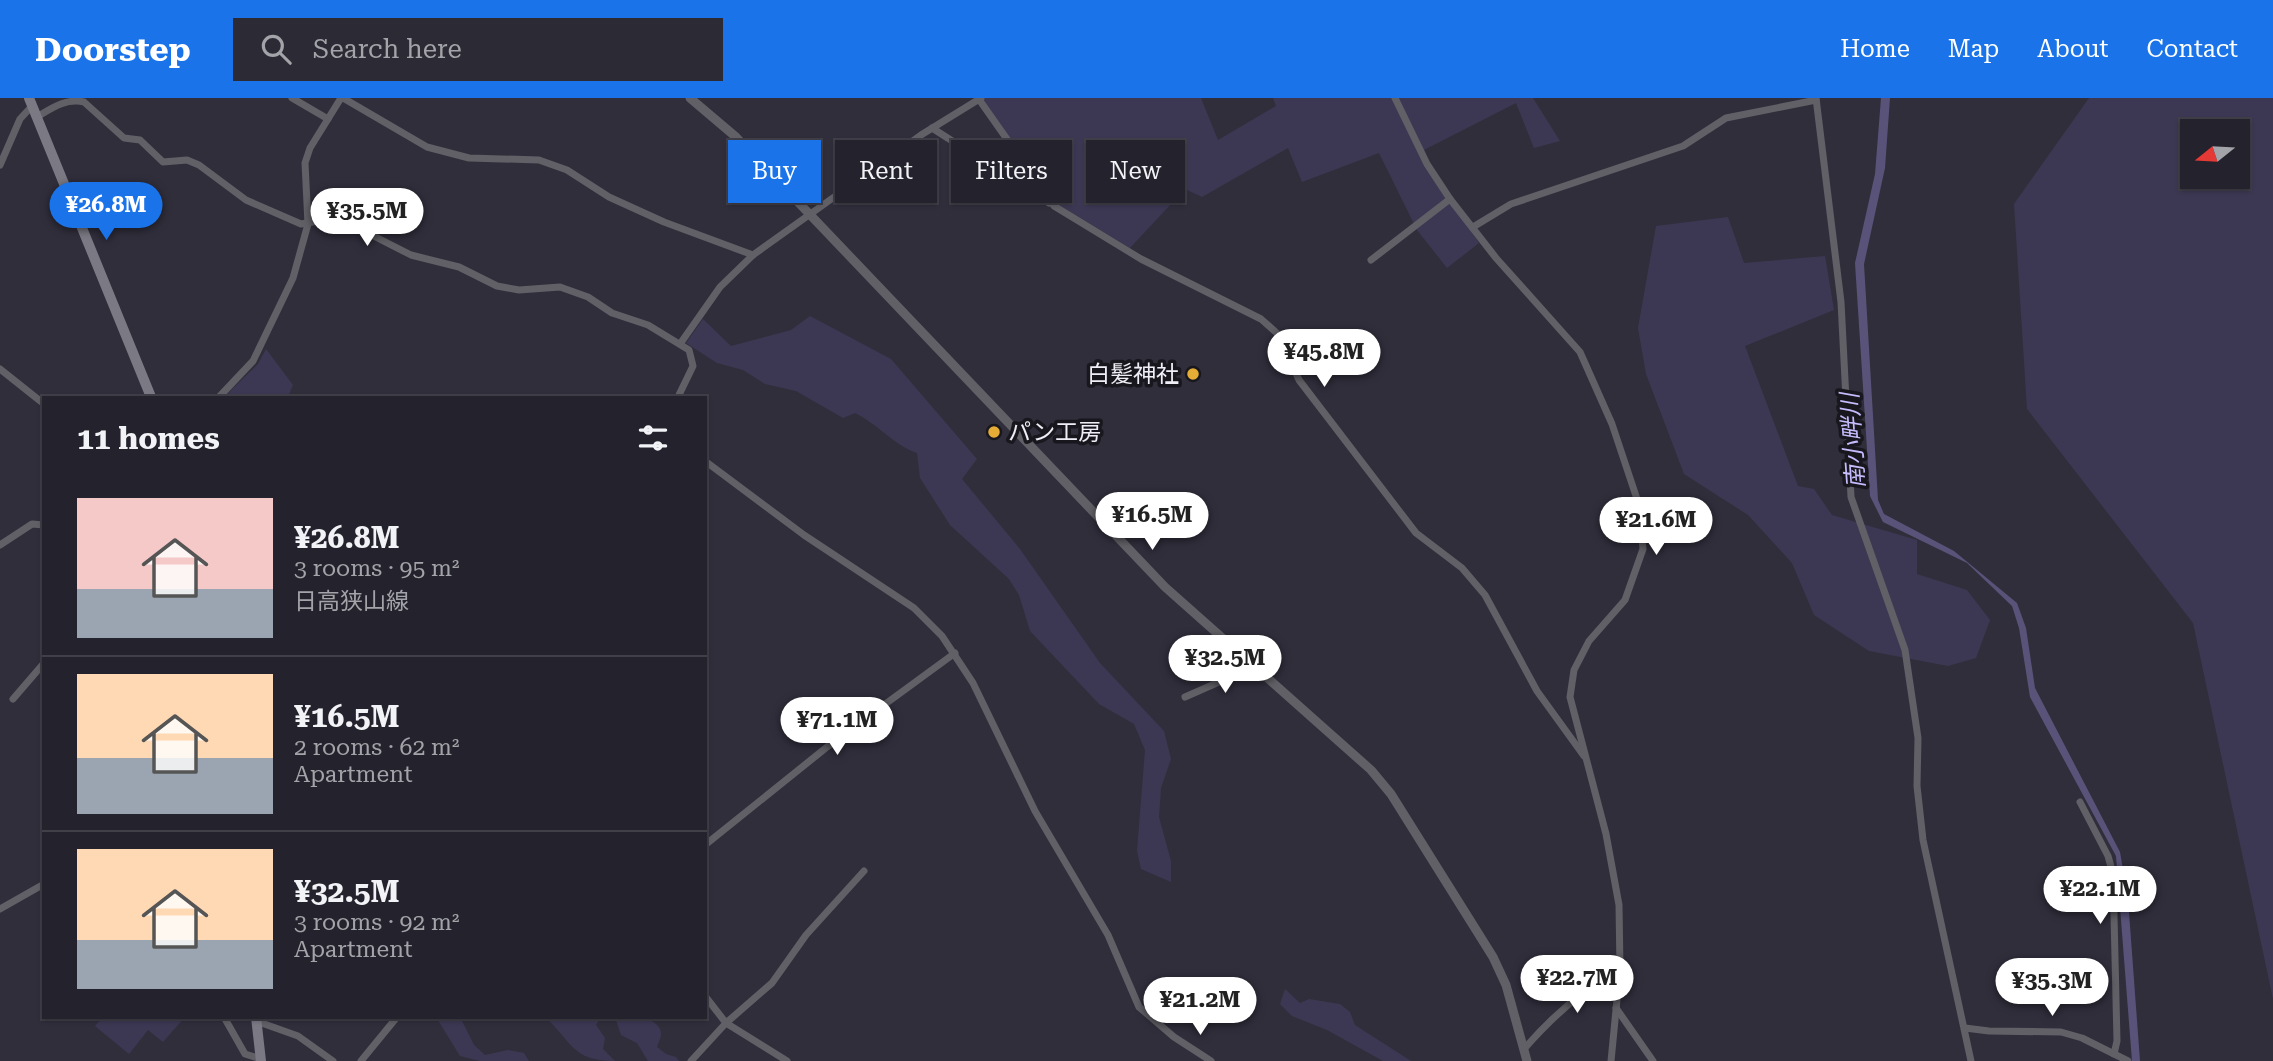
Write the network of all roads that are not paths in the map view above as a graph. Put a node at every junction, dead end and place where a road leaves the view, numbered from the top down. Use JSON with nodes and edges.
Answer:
{"nodes":[{"id":1,"x":292,"y":98,"type":"edge"},
{"id":2,"x":342,"y":98,"type":"edge"},
{"id":3,"x":690,"y":98,"type":"edge"},
{"id":4,"x":1395,"y":98,"type":"edge"},
{"id":5,"x":980,"y":99,"type":"edge"},
{"id":6,"x":1816,"y":99,"type":"edge"},
{"id":7,"x":32,"y":107,"type":"edge"},
{"id":8,"x":328,"y":119,"type":"junction"},
{"id":9,"x":932,"y":128,"type":"junction"},
{"id":10,"x":0,"y":165,"type":"edge"},
{"id":11,"x":1450,"y":199,"type":"junction"},
{"id":12,"x":1054,"y":206,"type":"junction"},
{"id":13,"x":809,"y":214,"type":"junction"},
{"id":14,"x":308,"y":224,"type":"junction"},
{"id":15,"x":1472,"y":227,"type":"junction"},
{"id":16,"x":753,"y":255,"type":"junction"},
{"id":17,"x":1371,"y":260,"type":"dead end"},
{"id":18,"x":680,"y":344,"type":"junction"},
{"id":19,"x":0,"y":369,"type":"edge"},
{"id":20,"x":151,"y":396,"type":"edge"},
{"id":21,"x":220,"y":396,"type":"edge"},
{"id":22,"x":678,"y":396,"type":"edge"},
{"id":23,"x":42,"y":402,"type":"edge"},
{"id":24,"x":707,"y":462,"type":"edge"},
{"id":25,"x":42,"y":525,"type":"edge"},
{"id":26,"x":0,"y":545,"type":"edge"},
{"id":27,"x":955,"y":653,"type":"junction"},
{"id":28,"x":42,"y":665,"type":"edge"},
{"id":29,"x":1252,"y":667,"type":"junction"},
{"id":30,"x":1185,"y":697,"type":"dead end"},
{"id":31,"x":13,"y":699,"type":"dead end"},
{"id":32,"x":1588,"y":762,"type":"junction"},
{"id":33,"x":2080,"y":802,"type":"dead end"},
{"id":34,"x":707,"y":843,"type":"edge"},
{"id":35,"x":864,"y":871,"type":"dead end"},
{"id":36,"x":42,"y":885,"type":"edge"},
{"id":37,"x":0,"y":909,"type":"edge"},
{"id":38,"x":1620,"y":969,"type":"junction"},
{"id":39,"x":707,"y":999,"type":"edge"},
{"id":40,"x":1615,"y":1008,"type":"junction"},
{"id":41,"x":225,"y":1019,"type":"edge"},
{"id":42,"x":256,"y":1019,"type":"edge"},
{"id":43,"x":395,"y":1019,"type":"edge"},
{"id":44,"x":726,"y":1023,"type":"junction"},
{"id":45,"x":1965,"y":1028,"type":"junction"},
{"id":46,"x":1524,"y":1049,"type":"junction"},
{"id":47,"x":2114,"y":1054,"type":"junction"},
{"id":48,"x":261,"y":1060,"type":"edge"},
{"id":49,"x":2127,"y":1060,"type":"edge"},
{"id":50,"x":333,"y":1061,"type":"edge"},
{"id":51,"x":360,"y":1061,"type":"edge"},
{"id":52,"x":691,"y":1061,"type":"edge"},
{"id":53,"x":786,"y":1061,"type":"edge"},
{"id":54,"x":1211,"y":1061,"type":"edge"},
{"id":55,"x":1527,"y":1061,"type":"edge"},
{"id":56,"x":1611,"y":1061,"type":"edge"},
{"id":57,"x":1653,"y":1061,"type":"edge"},
{"id":58,"x":1971,"y":1061,"type":"edge"}],
"edges":[{"from":1,"to":8,"type":"street"},
{"from":2,"to":8,"type":"street"},
{"from":2,"to":16,"type":"street"},
{"from":3,"to":13,"type":"street"},
{"from":4,"to":11,"type":"street"},
{"from":5,"to":9,"type":"street"},
{"from":5,"to":12,"type":"street"},
{"from":6,"to":15,"type":"street"},
{"from":6,"to":45,"type":"street"},
{"from":7,"to":10,"type":"street"},
{"from":7,"to":14,"type":"street"},
{"from":7,"to":20,"type":"main road"},
{"from":8,"to":14,"type":"street"},
{"from":9,"to":12,"type":"street"},
{"from":9,"to":13,"type":"street"},
{"from":11,"to":15,"type":"street"},
{"from":11,"to":17,"type":"street"},
{"from":12,"to":32,"type":"street"},
{"from":13,"to":16,"type":"street"},
{"from":13,"to":29,"type":"street"},
{"from":14,"to":18,"type":"street"},
{"from":14,"to":21,"type":"street"},
{"from":15,"to":32,"type":"street"},
{"from":16,"to":18,"type":"street"},
{"from":18,"to":22,"type":"street"},
{"from":19,"to":23,"type":"street"},
{"from":24,"to":27,"type":"street"},
{"from":25,"to":26,"type":"street"},
{"from":27,"to":34,"type":"street"},
{"from":27,"to":54,"type":"street"},
{"from":28,"to":31,"type":"street"},
{"from":29,"to":30,"type":"street"},
{"from":29,"to":46,"type":"street"},
{"from":32,"to":38,"type":"street"},
{"from":33,"to":47,"type":"street"},
{"from":35,"to":44,"type":"street"},
{"from":36,"to":37,"type":"street"},
{"from":38,"to":40,"type":"street"},
{"from":38,"to":46,"type":"street"},
{"from":39,"to":44,"type":"street"},
{"from":40,"to":56,"type":"street"},
{"from":40,"to":57,"type":"street"},
{"from":41,"to":48,"type":"street"},
{"from":42,"to":48,"type":"main road"},
{"from":42,"to":50,"type":"street"},
{"from":43,"to":51,"type":"street"},
{"from":44,"to":52,"type":"street"},
{"from":44,"to":53,"type":"street"},
{"from":45,"to":47,"type":"street"},
{"from":45,"to":58,"type":"street"},
{"from":46,"to":55,"type":"street"},
{"from":47,"to":49,"type":"street"}]}
